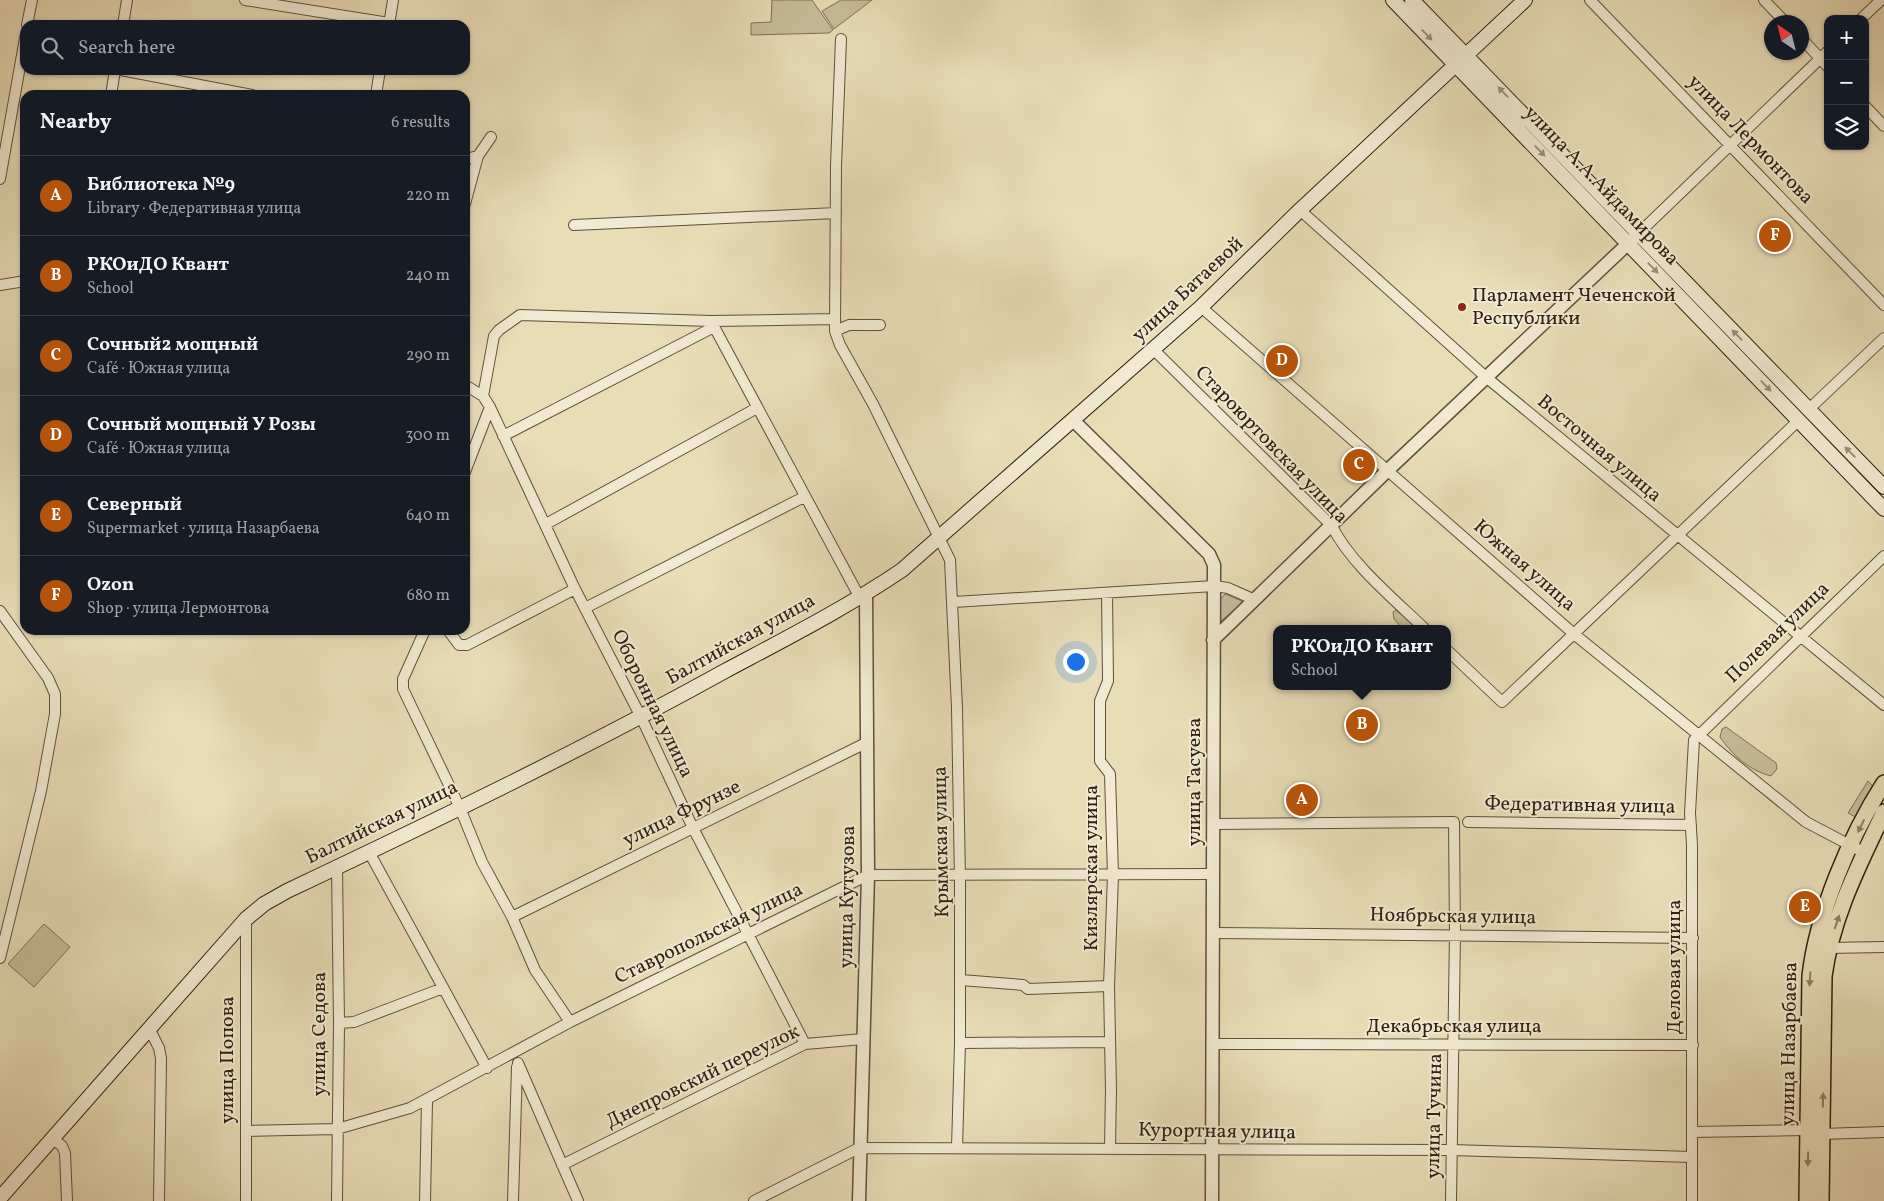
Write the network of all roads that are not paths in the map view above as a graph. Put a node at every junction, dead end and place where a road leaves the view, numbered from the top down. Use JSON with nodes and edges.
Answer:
{"nodes":[{"id":1,"x":32,"y":0,"type":"edge"},
{"id":2,"x":127,"y":0,"type":"edge"},
{"id":3,"x":245,"y":0,"type":"edge"},
{"id":4,"x":393,"y":0,"type":"edge"},
{"id":5,"x":1393,"y":0,"type":"edge"},
{"id":6,"x":1412,"y":0,"type":"edge"},
{"id":7,"x":1524,"y":0,"type":"edge"},
{"id":8,"x":1590,"y":0,"type":"edge"},
{"id":9,"x":1764,"y":0,"type":"edge"},
{"id":10,"x":1881,"y":0,"type":"edge"},
{"id":11,"x":1779,"y":15,"type":"edge"},
{"id":12,"x":1865,"y":15,"type":"edge"},
{"id":13,"x":28,"y":20,"type":"edge"},
{"id":14,"x":124,"y":20,"type":"edge"},
{"id":15,"x":365,"y":20,"type":"edge"},
{"id":16,"x":390,"y":20,"type":"edge"},
{"id":17,"x":841,"y":39,"type":"dead end"},
{"id":18,"x":1809,"y":44,"type":"edge"},
{"id":19,"x":1824,"y":55,"type":"edge"},
{"id":20,"x":1462,"y":60,"type":"junction"},
{"id":21,"x":20,"y":66,"type":"edge"},
{"id":22,"x":114,"y":75,"type":"edge"},
{"id":23,"x":147,"y":75,"type":"edge"},
{"id":24,"x":379,"y":75,"type":"edge"},
{"id":25,"x":112,"y":90,"type":"edge"},
{"id":26,"x":226,"y":90,"type":"edge"},
{"id":27,"x":377,"y":90,"type":"edge"},
{"id":28,"x":1869,"y":110,"type":"edge"},
{"id":29,"x":1884,"y":126,"type":"edge"},
{"id":30,"x":491,"y":137,"type":"dead end"},
{"id":31,"x":1730,"y":145,"type":"junction"},
{"id":32,"x":478,"y":156,"type":"junction"},
{"id":33,"x":470,"y":158,"type":"edge"},
{"id":34,"x":0,"y":179,"type":"edge"},
{"id":35,"x":470,"y":186,"type":"edge"},
{"id":36,"x":1300,"y":210,"type":"junction"},
{"id":37,"x":836,"y":213,"type":"junction"},
{"id":38,"x":574,"y":225,"type":"dead end"},
{"id":39,"x":1639,"y":233,"type":"junction"},
{"id":40,"x":1628,"y":243,"type":"junction"},
{"id":41,"x":20,"y":282,"type":"edge"},
{"id":42,"x":0,"y":286,"type":"edge"},
{"id":43,"x":1884,"y":304,"type":"edge"},
{"id":44,"x":1201,"y":307,"type":"junction"},
{"id":45,"x":836,"y":319,"type":"junction"},
{"id":46,"x":713,"y":324,"type":"junction"},
{"id":47,"x":880,"y":325,"type":"dead end"},
{"id":48,"x":835,"y":331,"type":"junction"},
{"id":49,"x":1884,"y":338,"type":"edge"},
{"id":50,"x":1154,"y":350,"type":"junction"},
{"id":51,"x":1487,"y":378,"type":"junction"},
{"id":52,"x":470,"y":388,"type":"edge"},
{"id":53,"x":483,"y":396,"type":"junction"},
{"id":54,"x":490,"y":407,"type":"junction"},
{"id":55,"x":757,"y":408,"type":"junction"},
{"id":56,"x":1803,"y":415,"type":"junction"},
{"id":57,"x":1074,"y":421,"type":"junction"},
{"id":58,"x":503,"y":436,"type":"junction"},
{"id":59,"x":470,"y":459,"type":"edge"},
{"id":60,"x":1388,"y":470,"type":"junction"},
{"id":61,"x":1884,"y":487,"type":"edge"},
{"id":62,"x":804,"y":497,"type":"junction"},
{"id":63,"x":1884,"y":509,"type":"edge"},
{"id":64,"x":546,"y":524,"type":"junction"},
{"id":65,"x":1332,"y":526,"type":"junction"},
{"id":66,"x":1676,"y":535,"type":"junction"},
{"id":67,"x":939,"y":539,"type":"junction"},
{"id":68,"x":1884,"y":556,"type":"edge"},
{"id":69,"x":1214,"y":586,"type":"junction"},
{"id":70,"x":575,"y":589,"type":"junction"},
{"id":71,"x":1107,"y":593,"type":"junction"},
{"id":72,"x":863,"y":596,"type":"junction"},
{"id":73,"x":1255,"y":600,"type":"junction"},
{"id":74,"x":954,"y":602,"type":"junction"},
{"id":75,"x":585,"y":608,"type":"junction"},
{"id":76,"x":0,"y":611,"type":"edge"},
{"id":77,"x":1421,"y":625,"type":"edge"},
{"id":78,"x":1574,"y":634,"type":"junction"},
{"id":79,"x":423,"y":635,"type":"edge"},
{"id":80,"x":452,"y":635,"type":"edge"},
{"id":81,"x":1801,"y":635,"type":"junction"},
{"id":82,"x":1213,"y":640,"type":"junction"},
{"id":83,"x":1451,"y":654,"type":"edge"},
{"id":84,"x":1884,"y":705,"type":"edge"},
{"id":85,"x":641,"y":717,"type":"junction"},
{"id":86,"x":1698,"y":735,"type":"junction"},
{"id":87,"x":868,"y":742,"type":"junction"},
{"id":88,"x":1884,"y":784,"type":"edge"},
{"id":89,"x":460,"y":808,"type":"junction"},
{"id":90,"x":1884,"y":812,"type":"edge"},
{"id":91,"x":1468,"y":822,"type":"dead end"},
{"id":92,"x":1215,"y":824,"type":"junction"},
{"id":93,"x":1692,"y":825,"type":"junction"},
{"id":94,"x":693,"y":828,"type":"junction"},
{"id":95,"x":1858,"y":850,"type":"junction"},
{"id":96,"x":369,"y":852,"type":"junction"},
{"id":97,"x":337,"y":867,"type":"junction"},
{"id":98,"x":959,"y":874,"type":"junction"},
{"id":99,"x":1113,"y":874,"type":"junction"},
{"id":100,"x":1213,"y":874,"type":"junction"},
{"id":101,"x":868,"y":875,"type":"junction"},
{"id":102,"x":512,"y":917,"type":"junction"},
{"id":103,"x":246,"y":919,"type":"junction"},
{"id":104,"x":1213,"y":933,"type":"junction"},
{"id":105,"x":748,"y":934,"type":"junction"},
{"id":106,"x":1455,"y":934,"type":"junction"},
{"id":107,"x":1692,"y":938,"type":"junction"},
{"id":108,"x":1884,"y":947,"type":"edge"},
{"id":109,"x":1828,"y":948,"type":"junction"},
{"id":110,"x":0,"y":958,"type":"edge"},
{"id":111,"x":961,"y":980,"type":"junction"},
{"id":112,"x":1109,"y":986,"type":"junction"},
{"id":113,"x":443,"y":988,"type":"junction"},
{"id":114,"x":570,"y":1022,"type":"junction"},
{"id":115,"x":339,"y":1023,"type":"junction"},
{"id":116,"x":150,"y":1028,"type":"junction"},
{"id":117,"x":863,"y":1039,"type":"junction"},
{"id":118,"x":1110,"y":1042,"type":"junction"},
{"id":119,"x":960,"y":1043,"type":"junction"},
{"id":120,"x":805,"y":1044,"type":"junction"},
{"id":121,"x":1214,"y":1044,"type":"junction"},
{"id":122,"x":1454,"y":1044,"type":"junction"},
{"id":123,"x":1693,"y":1045,"type":"junction"},
{"id":124,"x":516,"y":1052,"type":"junction"},
{"id":125,"x":518,"y":1063,"type":"junction"},
{"id":126,"x":487,"y":1068,"type":"junction"},
{"id":127,"x":427,"y":1101,"type":"junction"},
{"id":128,"x":337,"y":1129,"type":"junction"},
{"id":129,"x":246,"y":1131,"type":"junction"},
{"id":130,"x":1692,"y":1132,"type":"junction"},
{"id":131,"x":1815,"y":1132,"type":"junction"},
{"id":132,"x":1884,"y":1132,"type":"edge"},
{"id":133,"x":52,"y":1138,"type":"junction"},
{"id":134,"x":859,"y":1148,"type":"junction"},
{"id":135,"x":957,"y":1148,"type":"junction"},
{"id":136,"x":1110,"y":1148,"type":"junction"},
{"id":137,"x":1451,"y":1150,"type":"junction"},
{"id":138,"x":1212,"y":1151,"type":"junction"},
{"id":139,"x":1692,"y":1157,"type":"junction"},
{"id":140,"x":562,"y":1165,"type":"junction"},
{"id":141,"x":0,"y":1198,"type":"edge"},
{"id":142,"x":67,"y":1201,"type":"edge"},
{"id":143,"x":159,"y":1201,"type":"edge"},
{"id":144,"x":246,"y":1201,"type":"edge"},
{"id":145,"x":337,"y":1201,"type":"edge"},
{"id":146,"x":425,"y":1201,"type":"edge"},
{"id":147,"x":513,"y":1201,"type":"edge"},
{"id":148,"x":578,"y":1201,"type":"edge"},
{"id":149,"x":754,"y":1201,"type":"edge"},
{"id":150,"x":859,"y":1201,"type":"edge"},
{"id":151,"x":1212,"y":1201,"type":"edge"},
{"id":152,"x":1451,"y":1201,"type":"edge"},
{"id":153,"x":1692,"y":1201,"type":"edge"},
{"id":154,"x":1807,"y":1201,"type":"edge"},
{"id":155,"x":1821,"y":1201,"type":"edge"}],
"edges":[{"from":1,"to":13,"type":"street"},
{"from":2,"to":14,"type":"street"},
{"from":3,"to":15,"type":"street"},
{"from":4,"to":16,"type":"street"},
{"from":5,"to":20,"type":"main road","name":"улица А.А.Айдамирова","one_way":true},
{"from":6,"to":20,"type":"main road","name":"улица А.А.Айдамирова"},
{"from":7,"to":20,"type":"main road","name":"улица Батаевой"},
{"from":8,"to":31,"type":"street","name":"улица Лермонтова"},
{"from":9,"to":11,"type":"street"},
{"from":10,"to":12,"type":"street"},
{"from":17,"to":37,"type":"street"},
{"from":18,"to":19,"type":"street"},
{"from":19,"to":31,"type":"street"},
{"from":20,"to":36,"type":"main road","name":"улица Батаевой"},
{"from":39,"to":20,"type":"main road","name":"улица А.А.Айдамирова","one_way":true},
{"from":20,"to":40,"type":"main road","name":"улица А.А.Айдамирова","one_way":true},
{"from":21,"to":34,"type":"street"},
{"from":22,"to":25,"type":"street"},
{"from":23,"to":26,"type":"street"},
{"from":24,"to":27,"type":"street"},
{"from":28,"to":29,"type":"street"},
{"from":30,"to":32,"type":"street"},
{"from":31,"to":39,"type":"street"},
{"from":31,"to":43,"type":"street","name":"улица Лермонтова"},
{"from":32,"to":33,"type":"street"},
{"from":32,"to":35,"type":"street"},
{"from":36,"to":44,"type":"main road","name":"улица Батаевой"},
{"from":36,"to":51,"type":"street","name":"Восточная улица"},
{"from":37,"to":38,"type":"street"},
{"from":37,"to":45,"type":"street"},
{"from":39,"to":40,"type":"street"},
{"from":56,"to":39,"type":"main road","name":"улица А.А.Айдамирова","one_way":true},
{"from":40,"to":51,"type":"street"},
{"from":40,"to":56,"type":"main road","name":"улица А.А.Айдамирова","one_way":true},
{"from":41,"to":42,"type":"street"},
{"from":44,"to":50,"type":"main road","name":"улица Батаевой"},
{"from":44,"to":60,"type":"street","name":"Южная улица"},
{"from":45,"to":46,"type":"street"},
{"from":45,"to":48,"type":"street"},
{"from":46,"to":53,"type":"street"},
{"from":46,"to":55,"type":"street"},
{"from":46,"to":58,"type":"street"},
{"from":47,"to":48,"type":"street"},
{"from":48,"to":67,"type":"street","name":"Крымская улица"},
{"from":49,"to":56,"type":"street"},
{"from":50,"to":57,"type":"main road","name":"улица Батаевой"},
{"from":50,"to":65,"type":"street","name":"Староюртовская улица"},
{"from":51,"to":60,"type":"street"},
{"from":51,"to":66,"type":"street","name":"Восточная улица"},
{"from":52,"to":53,"type":"street","name":"Оборонная улица"},
{"from":53,"to":54,"type":"street","name":"Оборонная улица"},
{"from":54,"to":58,"type":"street","name":"Оборонная улица"},
{"from":54,"to":59,"type":"street"},
{"from":55,"to":62,"type":"street"},
{"from":55,"to":64,"type":"street"},
{"from":61,"to":56,"type":"main road","name":"улица А.А.Айдамирова","one_way":true},
{"from":56,"to":63,"type":"main road","name":"улица А.А.Айдамирова"},
{"from":56,"to":66,"type":"street"},
{"from":57,"to":67,"type":"main road","name":"улица Батаевой"},
{"from":57,"to":69,"type":"street","name":"улица Тасуева"},
{"from":58,"to":64,"type":"street","name":"Оборонная улица"},
{"from":60,"to":65,"type":"street"},
{"from":60,"to":78,"type":"street","name":"Южная улица"},
{"from":62,"to":72,"type":"street"},
{"from":62,"to":75,"type":"street"},
{"from":64,"to":70,"type":"street","name":"Оборонная улица"},
{"from":65,"to":73,"type":"street"},
{"from":65,"to":77,"type":"street","name":"Староюртовская улица"},
{"from":66,"to":78,"type":"street"},
{"from":66,"to":81,"type":"street","name":"Восточная улица"},
{"from":67,"to":72,"type":"main road","name":"улица Батаевой"},
{"from":67,"to":74,"type":"street","name":"Крымская улица"},
{"from":68,"to":81,"type":"street","name":"Полевая улица"},
{"from":69,"to":71,"type":"street"},
{"from":69,"to":73,"type":"street"},
{"from":69,"to":82,"type":"street","name":"улица Тасуева"},
{"from":70,"to":75,"type":"street","name":"Оборонная улица"},
{"from":70,"to":80,"type":"street"},
{"from":71,"to":74,"type":"street"},
{"from":71,"to":99,"type":"street","name":"Кизлярская улица"},
{"from":72,"to":85,"type":"main road","name":"Балтийская улица"},
{"from":72,"to":87,"type":"street","name":"улица Кутузова"},
{"from":73,"to":82,"type":"street"},
{"from":74,"to":98,"type":"street","name":"Крымская улица"},
{"from":75,"to":85,"type":"street","name":"Оборонная улица"},
{"from":76,"to":110,"type":"street"},
{"from":78,"to":83,"type":"street"},
{"from":78,"to":86,"type":"street","name":"Южная улица"},
{"from":79,"to":89,"type":"street"},
{"from":81,"to":84,"type":"street","name":"Восточная улица"},
{"from":81,"to":86,"type":"street","name":"Полевая улица"},
{"from":82,"to":92,"type":"street","name":"улица Тасуева"},
{"from":85,"to":89,"type":"main road","name":"Балтийская улица"},
{"from":85,"to":94,"type":"street","name":"Оборонная улица"},
{"from":86,"to":93,"type":"street","name":"Деловая улица"},
{"from":86,"to":95,"type":"street","name":"Южная улица"},
{"from":87,"to":94,"type":"street","name":"улица Фрунзе"},
{"from":87,"to":101,"type":"street","name":"улица Кутузова"},
{"from":88,"to":95,"type":"main road","name":"улица Назарбаева","one_way":true},
{"from":89,"to":96,"type":"main road","name":"Балтийская улица"},
{"from":89,"to":102,"type":"street"},
{"from":90,"to":95,"type":"main road","name":"улица Назарбаева"},
{"from":91,"to":93,"type":"street","name":"Федеративная улица"},
{"from":92,"to":100,"type":"street","name":"улица Тасуева"},
{"from":92,"to":106,"type":"street","name":"улица Тучина"},
{"from":93,"to":107,"type":"street","name":"Деловая улица"},
{"from":94,"to":102,"type":"street","name":"улица Фрунзе"},
{"from":94,"to":105,"type":"street","name":"Оборонная улица"},
{"from":109,"to":95,"type":"main road","name":"улица Назарбаева","one_way":true},
{"from":95,"to":131,"type":"main road","name":"улица Назарбаева","one_way":true},
{"from":96,"to":97,"type":"main road","name":"Балтийская улица"},
{"from":96,"to":113,"type":"street"},
{"from":97,"to":103,"type":"main road","name":"Балтийская улица"},
{"from":97,"to":115,"type":"street","name":"улица Седова"},
{"from":98,"to":99,"type":"street","name":"Ставропольская улица"},
{"from":98,"to":101,"type":"street","name":"Ставропольская улица"},
{"from":98,"to":111,"type":"street","name":"Крымская улица"},
{"from":99,"to":100,"type":"street","name":"Ставропольская улица"},
{"from":99,"to":112,"type":"street","name":"Кизлярская улица"},
{"from":100,"to":104,"type":"street","name":"улица Тасуева"},
{"from":101,"to":105,"type":"street","name":"Ставропольская улица"},
{"from":101,"to":117,"type":"street","name":"улица Кутузова"},
{"from":102,"to":114,"type":"street"},
{"from":103,"to":116,"type":"main road","name":"Балтийская улица"},
{"from":103,"to":129,"type":"street","name":"улица Попова"},
{"from":104,"to":106,"type":"street","name":"Ноябрьская улица"},
{"from":104,"to":121,"type":"street","name":"улица Тасуева"},
{"from":105,"to":114,"type":"street","name":"Ставропольская улица"},
{"from":105,"to":120,"type":"street","name":"Оборонная улица"},
{"from":106,"to":107,"type":"street","name":"Ноябрьская улица"},
{"from":106,"to":122,"type":"street","name":"улица Тучина"},
{"from":107,"to":123,"type":"street","name":"Деловая улица"},
{"from":108,"to":109,"type":"street"},
{"from":131,"to":109,"type":"main road","name":"улица Назарбаева","one_way":true},
{"from":111,"to":112,"type":"street"},
{"from":111,"to":119,"type":"street","name":"Крымская улица"},
{"from":112,"to":118,"type":"street","name":"Кизлярская улица"},
{"from":113,"to":115,"type":"street"},
{"from":113,"to":126,"type":"street"},
{"from":114,"to":124,"type":"street","name":"Ставропольская улица"},
{"from":115,"to":128,"type":"street","name":"улица Седова"},
{"from":116,"to":133,"type":"main road","name":"Балтийская улица"},
{"from":116,"to":143,"type":"street"},
{"from":117,"to":120,"type":"street","name":"Днепровский переулок"},
{"from":117,"to":134,"type":"street","name":"улица Кутузова"},
{"from":118,"to":119,"type":"street"},
{"from":118,"to":136,"type":"street","name":"Кизлярская улица"},
{"from":119,"to":135,"type":"street","name":"Крымская улица"},
{"from":120,"to":140,"type":"street","name":"Днепровский переулок"},
{"from":121,"to":122,"type":"street","name":"Декабрьская улица"},
{"from":121,"to":138,"type":"street","name":"улица Тасуева"},
{"from":122,"to":123,"type":"street","name":"Декабрьская улица"},
{"from":122,"to":137,"type":"street","name":"улица Тучина"},
{"from":123,"to":130,"type":"street","name":"Деловая улица"},
{"from":124,"to":125,"type":"street"},
{"from":124,"to":126,"type":"street","name":"Ставропольская улица"},
{"from":125,"to":140,"type":"street"},
{"from":125,"to":147,"type":"street"},
{"from":126,"to":127,"type":"street","name":"Ставропольская улица"},
{"from":127,"to":128,"type":"street","name":"Ставропольская улица"},
{"from":127,"to":146,"type":"street"},
{"from":128,"to":129,"type":"street","name":"Ставропольская улица"},
{"from":128,"to":145,"type":"street","name":"улица Седова"},
{"from":129,"to":144,"type":"street","name":"улица Попова"},
{"from":130,"to":131,"type":"street"},
{"from":130,"to":139,"type":"street","name":"Деловая улица"},
{"from":131,"to":132,"type":"street"},
{"from":131,"to":154,"type":"main road","name":"улица Назарбаева","one_way":true},
{"from":131,"to":155,"type":"main road","name":"улица Назарбаева"},
{"from":133,"to":141,"type":"main road","name":"Балтийская улица"},
{"from":133,"to":142,"type":"street"},
{"from":134,"to":135,"type":"street","name":"Курортная улица"},
{"from":134,"to":149,"type":"street","name":"Курортная улица"},
{"from":134,"to":150,"type":"street","name":"улица Кутузова"},
{"from":135,"to":136,"type":"street","name":"Курортная улица"},
{"from":136,"to":138,"type":"street","name":"Курортная улица"},
{"from":137,"to":138,"type":"street","name":"Курортная улица"},
{"from":137,"to":139,"type":"street","name":"Курортная улица"},
{"from":137,"to":152,"type":"street","name":"улица Тучина"},
{"from":138,"to":151,"type":"street","name":"улица Тасуева"},
{"from":139,"to":153,"type":"street","name":"Деловая улица"},
{"from":140,"to":148,"type":"street"}]}
